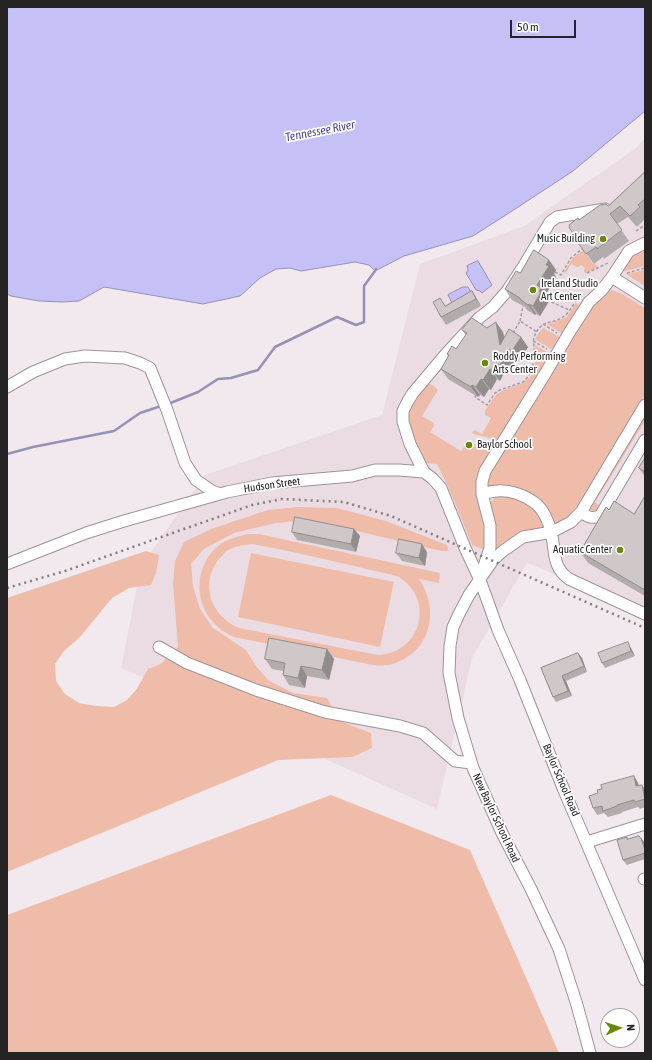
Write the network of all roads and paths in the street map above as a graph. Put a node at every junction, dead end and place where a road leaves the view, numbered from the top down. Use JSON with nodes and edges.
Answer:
{"nodes":[{"id":1,"x":612,"y":207,"type":"edge"},
{"id":2,"x":645,"y":225,"type":"edge"},
{"id":3,"x":636,"y":231,"type":"dead end"},
{"id":4,"x":645,"y":243,"type":"edge"},
{"id":5,"x":582,"y":249,"type":"edge"},
{"id":6,"x":645,"y":268,"type":"edge"},
{"id":7,"x":555,"y":272,"type":"dead end"},
{"id":8,"x":587,"y":273,"type":"dead end"},
{"id":9,"x":614,"y":273,"type":"junction"},
{"id":10,"x":584,"y":296,"type":"dead end"},
{"id":11,"x":645,"y":298,"type":"edge"},
{"id":12,"x":547,"y":300,"type":"dead end"},
{"id":13,"x":524,"y":306,"type":"edge"},
{"id":14,"x":569,"y":310,"type":"junction"},
{"id":15,"x":520,"y":321,"type":"junction"},
{"id":16,"x":543,"y":324,"type":"junction"},
{"id":17,"x":537,"y":332,"type":"junction"},
{"id":18,"x":562,"y":335,"type":"dead end"},
{"id":19,"x":510,"y":338,"type":"edge"},
{"id":20,"x":533,"y":341,"type":"junction"},
{"id":21,"x":552,"y":352,"type":"dead end"},
{"id":22,"x":7,"y":387,"type":"edge"},
{"id":23,"x":476,"y":395,"type":"edge"},
{"id":24,"x":645,"y":405,"type":"edge"},
{"id":25,"x":645,"y":440,"type":"edge"},
{"id":26,"x":424,"y":472,"type":"junction"},
{"id":27,"x":220,"y":494,"type":"junction"},
{"id":28,"x":482,"y":494,"type":"junction"},
{"id":29,"x":581,"y":512,"type":"junction"},
{"id":30,"x":552,"y":532,"type":"junction"},
{"id":31,"x":7,"y":564,"type":"edge"},
{"id":32,"x":480,"y":580,"type":"junction"},
{"id":33,"x":645,"y":614,"type":"edge"},
{"id":34,"x":158,"y":646,"type":"dead end"},
{"id":35,"x":471,"y":763,"type":"junction"},
{"id":36,"x":645,"y":824,"type":"edge"},
{"id":37,"x":587,"y":842,"type":"junction"},
{"id":38,"x":645,"y":980,"type":"edge"},
{"id":39,"x":590,"y":1053,"type":"edge"}],
"edges":[{"from":1,"to":26,"type":"street"},
{"from":2,"to":3,"type":"path"},
{"from":4,"to":9,"type":"street"},
{"from":5,"to":7,"type":"path"},
{"from":6,"to":9,"type":"path"},
{"from":8,"to":9,"type":"path"},
{"from":9,"to":11,"type":"street"},
{"from":9,"to":28,"type":"street"},
{"from":10,"to":14,"type":"path"},
{"from":12,"to":14,"type":"path"},
{"from":13,"to":15,"type":"path"},
{"from":14,"to":16,"type":"path"},
{"from":15,"to":17,"type":"path"},
{"from":15,"to":19,"type":"path"},
{"from":16,"to":17,"type":"path"},
{"from":16,"to":18,"type":"path"},
{"from":17,"to":20,"type":"path"},
{"from":20,"to":21,"type":"path"},
{"from":20,"to":23,"type":"path"},
{"from":22,"to":27,"type":"street"},
{"from":24,"to":29,"type":"street","name":"New Baylor School Road"},
{"from":25,"to":29,"type":"street"},
{"from":26,"to":27,"type":"street","name":"Hudson Street"},
{"from":26,"to":32,"type":"street"},
{"from":27,"to":31,"type":"street","name":"Hudson Street"},
{"from":28,"to":30,"type":"street"},
{"from":28,"to":32,"type":"street"},
{"from":29,"to":30,"type":"street","name":"New Baylor School Road"},
{"from":30,"to":32,"type":"street","name":"New Baylor School Road"},
{"from":30,"to":33,"type":"street"},
{"from":32,"to":35,"type":"street","name":"New Baylor School Road"},
{"from":32,"to":37,"type":"street","name":"Baylor School Road"},
{"from":34,"to":35,"type":"street"},
{"from":35,"to":39,"type":"street","name":"New Baylor School Road"},
{"from":36,"to":37,"type":"street"},
{"from":37,"to":38,"type":"street","name":"Baylor School Road"}]}
